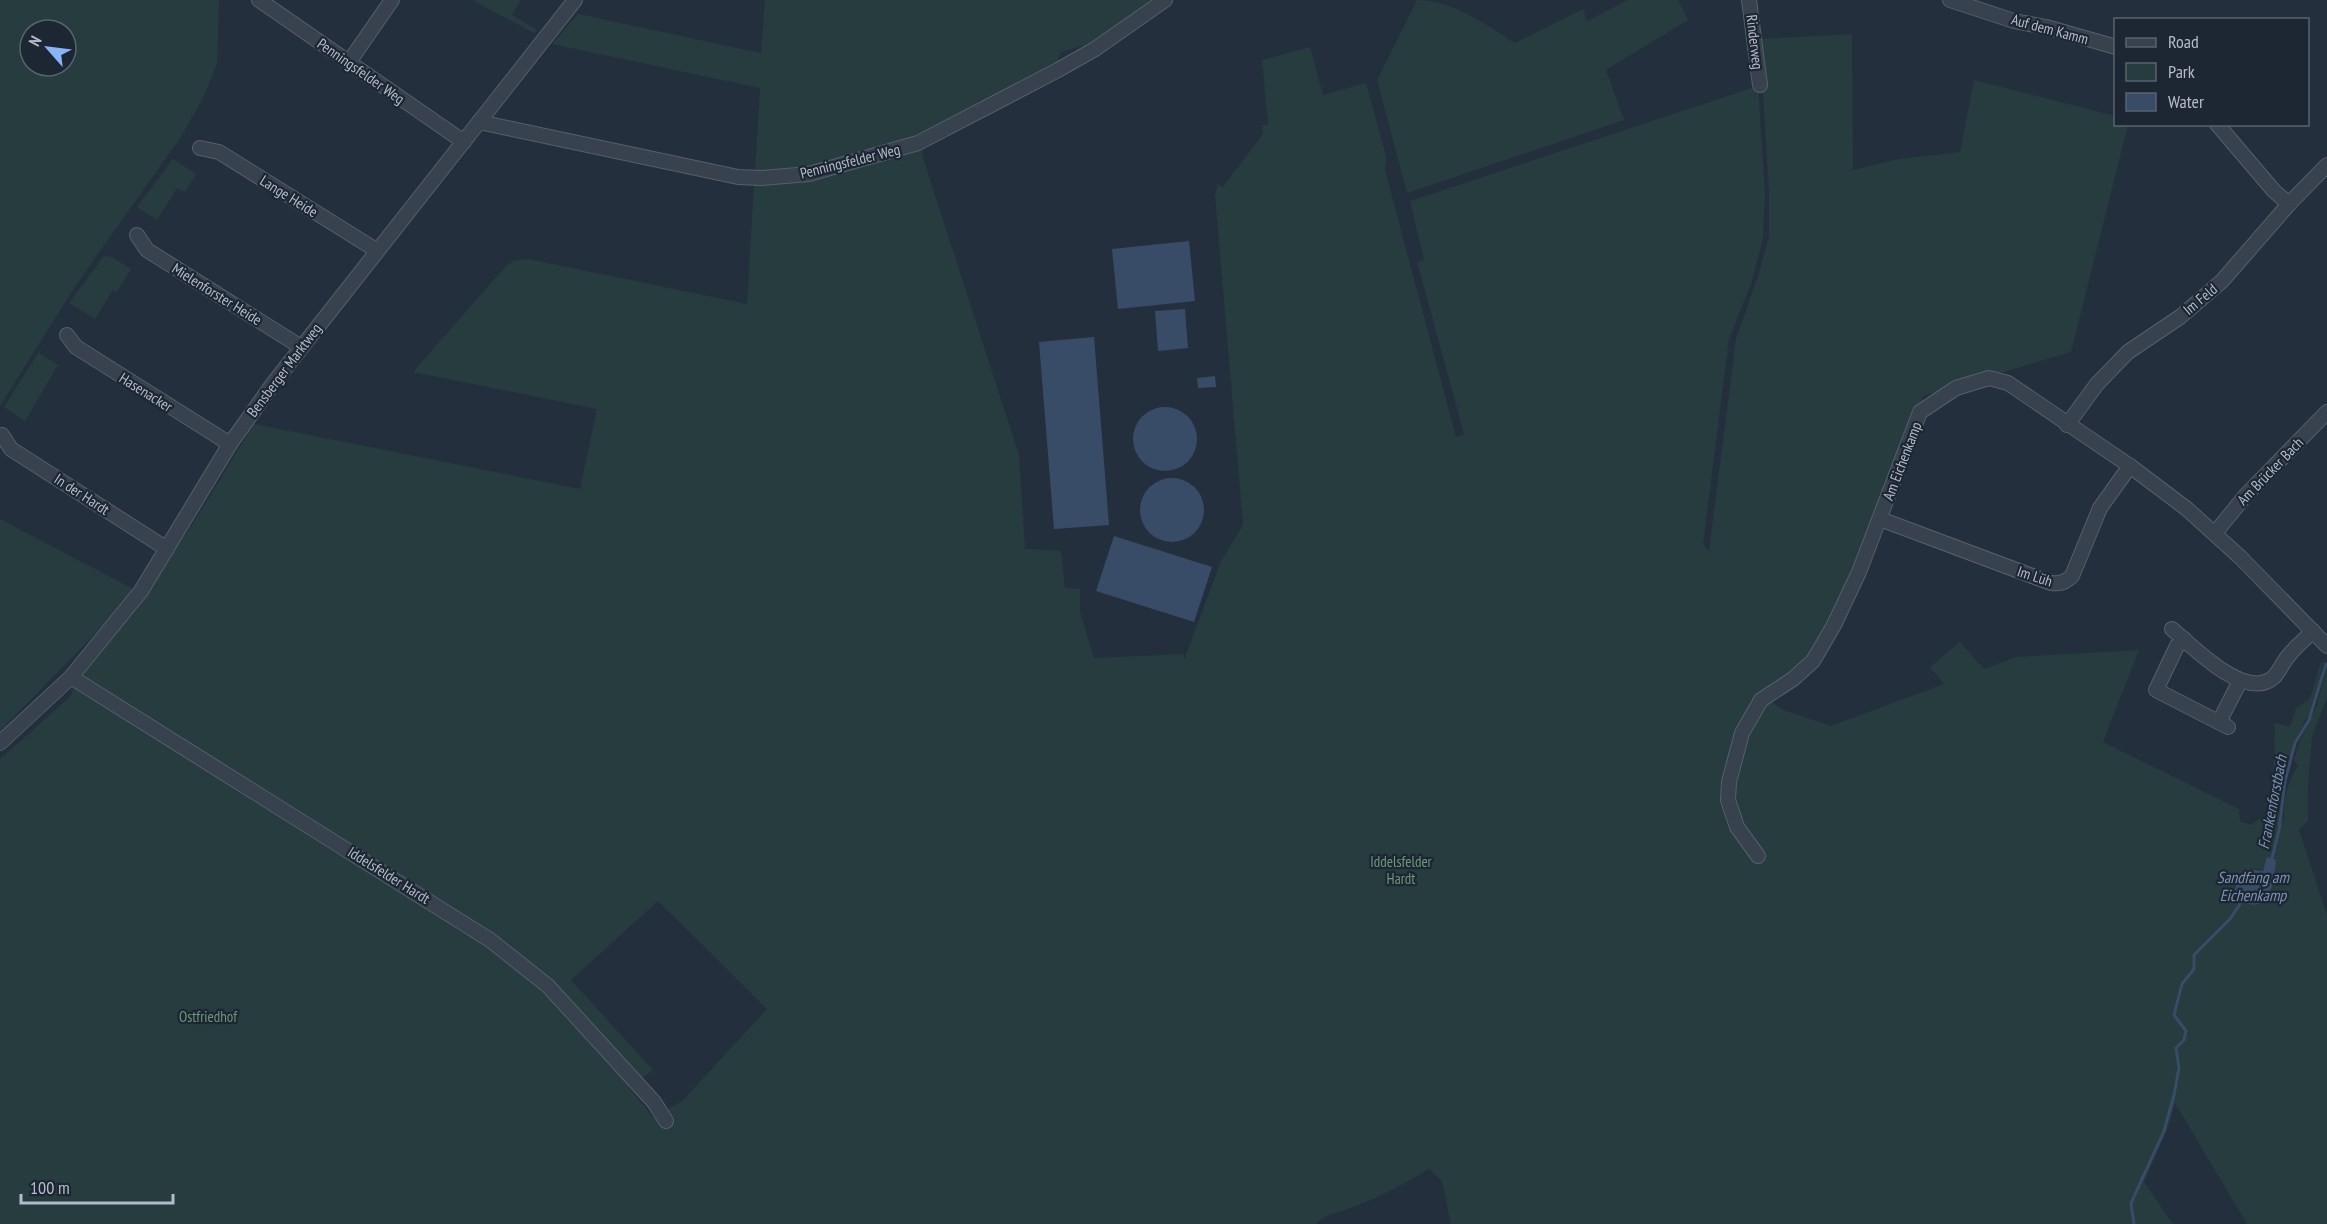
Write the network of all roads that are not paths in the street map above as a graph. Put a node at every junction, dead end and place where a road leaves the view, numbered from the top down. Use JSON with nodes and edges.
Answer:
{"nodes":[{"id":1,"x":259,"y":0,"type":"edge"},
{"id":2,"x":392,"y":0,"type":"edge"},
{"id":3,"x":575,"y":0,"type":"edge"},
{"id":4,"x":1165,"y":0,"type":"edge"},
{"id":5,"x":1749,"y":0,"type":"edge"},
{"id":6,"x":1950,"y":0,"type":"edge"},
{"id":7,"x":2114,"y":47,"type":"edge"},
{"id":8,"x":348,"y":62,"type":"junction"},
{"id":9,"x":1761,"y":85,"type":"dead end"},
{"id":10,"x":480,"y":122,"type":"junction"},
{"id":11,"x":2219,"y":126,"type":"edge"},
{"id":12,"x":464,"y":142,"type":"junction"},
{"id":13,"x":200,"y":148,"type":"dead end"},
{"id":14,"x":2327,"y":165,"type":"edge"},
{"id":15,"x":2289,"y":204,"type":"junction"},
{"id":16,"x":138,"y":235,"type":"dead end"},
{"id":17,"x":376,"y":250,"type":"junction"},
{"id":18,"x":67,"y":335,"type":"dead end"},
{"id":19,"x":301,"y":347,"type":"junction"},
{"id":20,"x":2327,"y":412,"type":"edge"},
{"id":21,"x":2067,"y":425,"type":"junction"},
{"id":22,"x":2,"y":435,"type":"dead end"},
{"id":23,"x":230,"y":444,"type":"junction"},
{"id":24,"x":2130,"y":466,"type":"junction"},
{"id":25,"x":1880,"y":519,"type":"junction"},
{"id":26,"x":2215,"y":533,"type":"junction"},
{"id":27,"x":167,"y":549,"type":"junction"},
{"id":28,"x":2172,"y":629,"type":"dead end"},
{"id":29,"x":2313,"y":631,"type":"junction"},
{"id":30,"x":2184,"y":639,"type":"junction"},
{"id":31,"x":2327,"y":646,"type":"edge"},
{"id":32,"x":71,"y":677,"type":"junction"},
{"id":33,"x":2240,"y":681,"type":"junction"},
{"id":34,"x":0,"y":743,"type":"edge"},
{"id":35,"x":1758,"y":856,"type":"dead end"},
{"id":36,"x":666,"y":1121,"type":"dead end"}],
"edges":[{"from":1,"to":8,"type":"street","name":"Penningsfelder Weg"},
{"from":2,"to":8,"type":"street"},
{"from":3,"to":10,"type":"street","name":"Bensberger Marktweg"},
{"from":4,"to":10,"type":"street","name":"Penningsfelder Weg"},
{"from":5,"to":9,"type":"street","name":"Rinderweg"},
{"from":6,"to":7,"type":"street","name":"Auf dem Kamm"},
{"from":8,"to":12,"type":"street","name":"Penningsfelder Weg"},
{"from":10,"to":12,"type":"street","name":"Bensberger Marktweg"},
{"from":11,"to":15,"type":"street"},
{"from":12,"to":17,"type":"street","name":"Bensberger Marktweg"},
{"from":13,"to":17,"type":"street","name":"Lange Heide"},
{"from":14,"to":15,"type":"street","name":"Im Feld"},
{"from":15,"to":21,"type":"street","name":"Im Feld"},
{"from":16,"to":19,"type":"street","name":"Mielenforster Heide"},
{"from":17,"to":19,"type":"street","name":"Bensberger Marktweg"},
{"from":18,"to":23,"type":"street","name":"Hasenacker"},
{"from":19,"to":23,"type":"street","name":"Bensberger Marktweg"},
{"from":20,"to":26,"type":"street","name":"Am Brücker Bach"},
{"from":21,"to":24,"type":"street","name":"Am Eichenkamp"},
{"from":21,"to":25,"type":"street","name":"Am Eichenkamp"},
{"from":22,"to":27,"type":"street","name":"In der Hardt"},
{"from":23,"to":27,"type":"street","name":"Bensberger Marktweg"},
{"from":24,"to":25,"type":"street","name":"Im Lüh"},
{"from":24,"to":26,"type":"street","name":"Am Eichenkamp"},
{"from":25,"to":35,"type":"street","name":"Am Eichenkamp"},
{"from":26,"to":29,"type":"street","name":"Am Eichenkamp"},
{"from":27,"to":32,"type":"street","name":"Bensberger Marktweg"},
{"from":28,"to":30,"type":"street"},
{"from":29,"to":31,"type":"street","name":"Am Eichenkamp"},
{"from":29,"to":33,"type":"street"},
{"from":30,"to":33,"type":"street"},
{"from":30,"to":33,"type":"street"},
{"from":32,"to":34,"type":"street","name":"Bensberger Marktweg"},
{"from":32,"to":36,"type":"street","name":"Iddelsfelder Hardt"}]}
